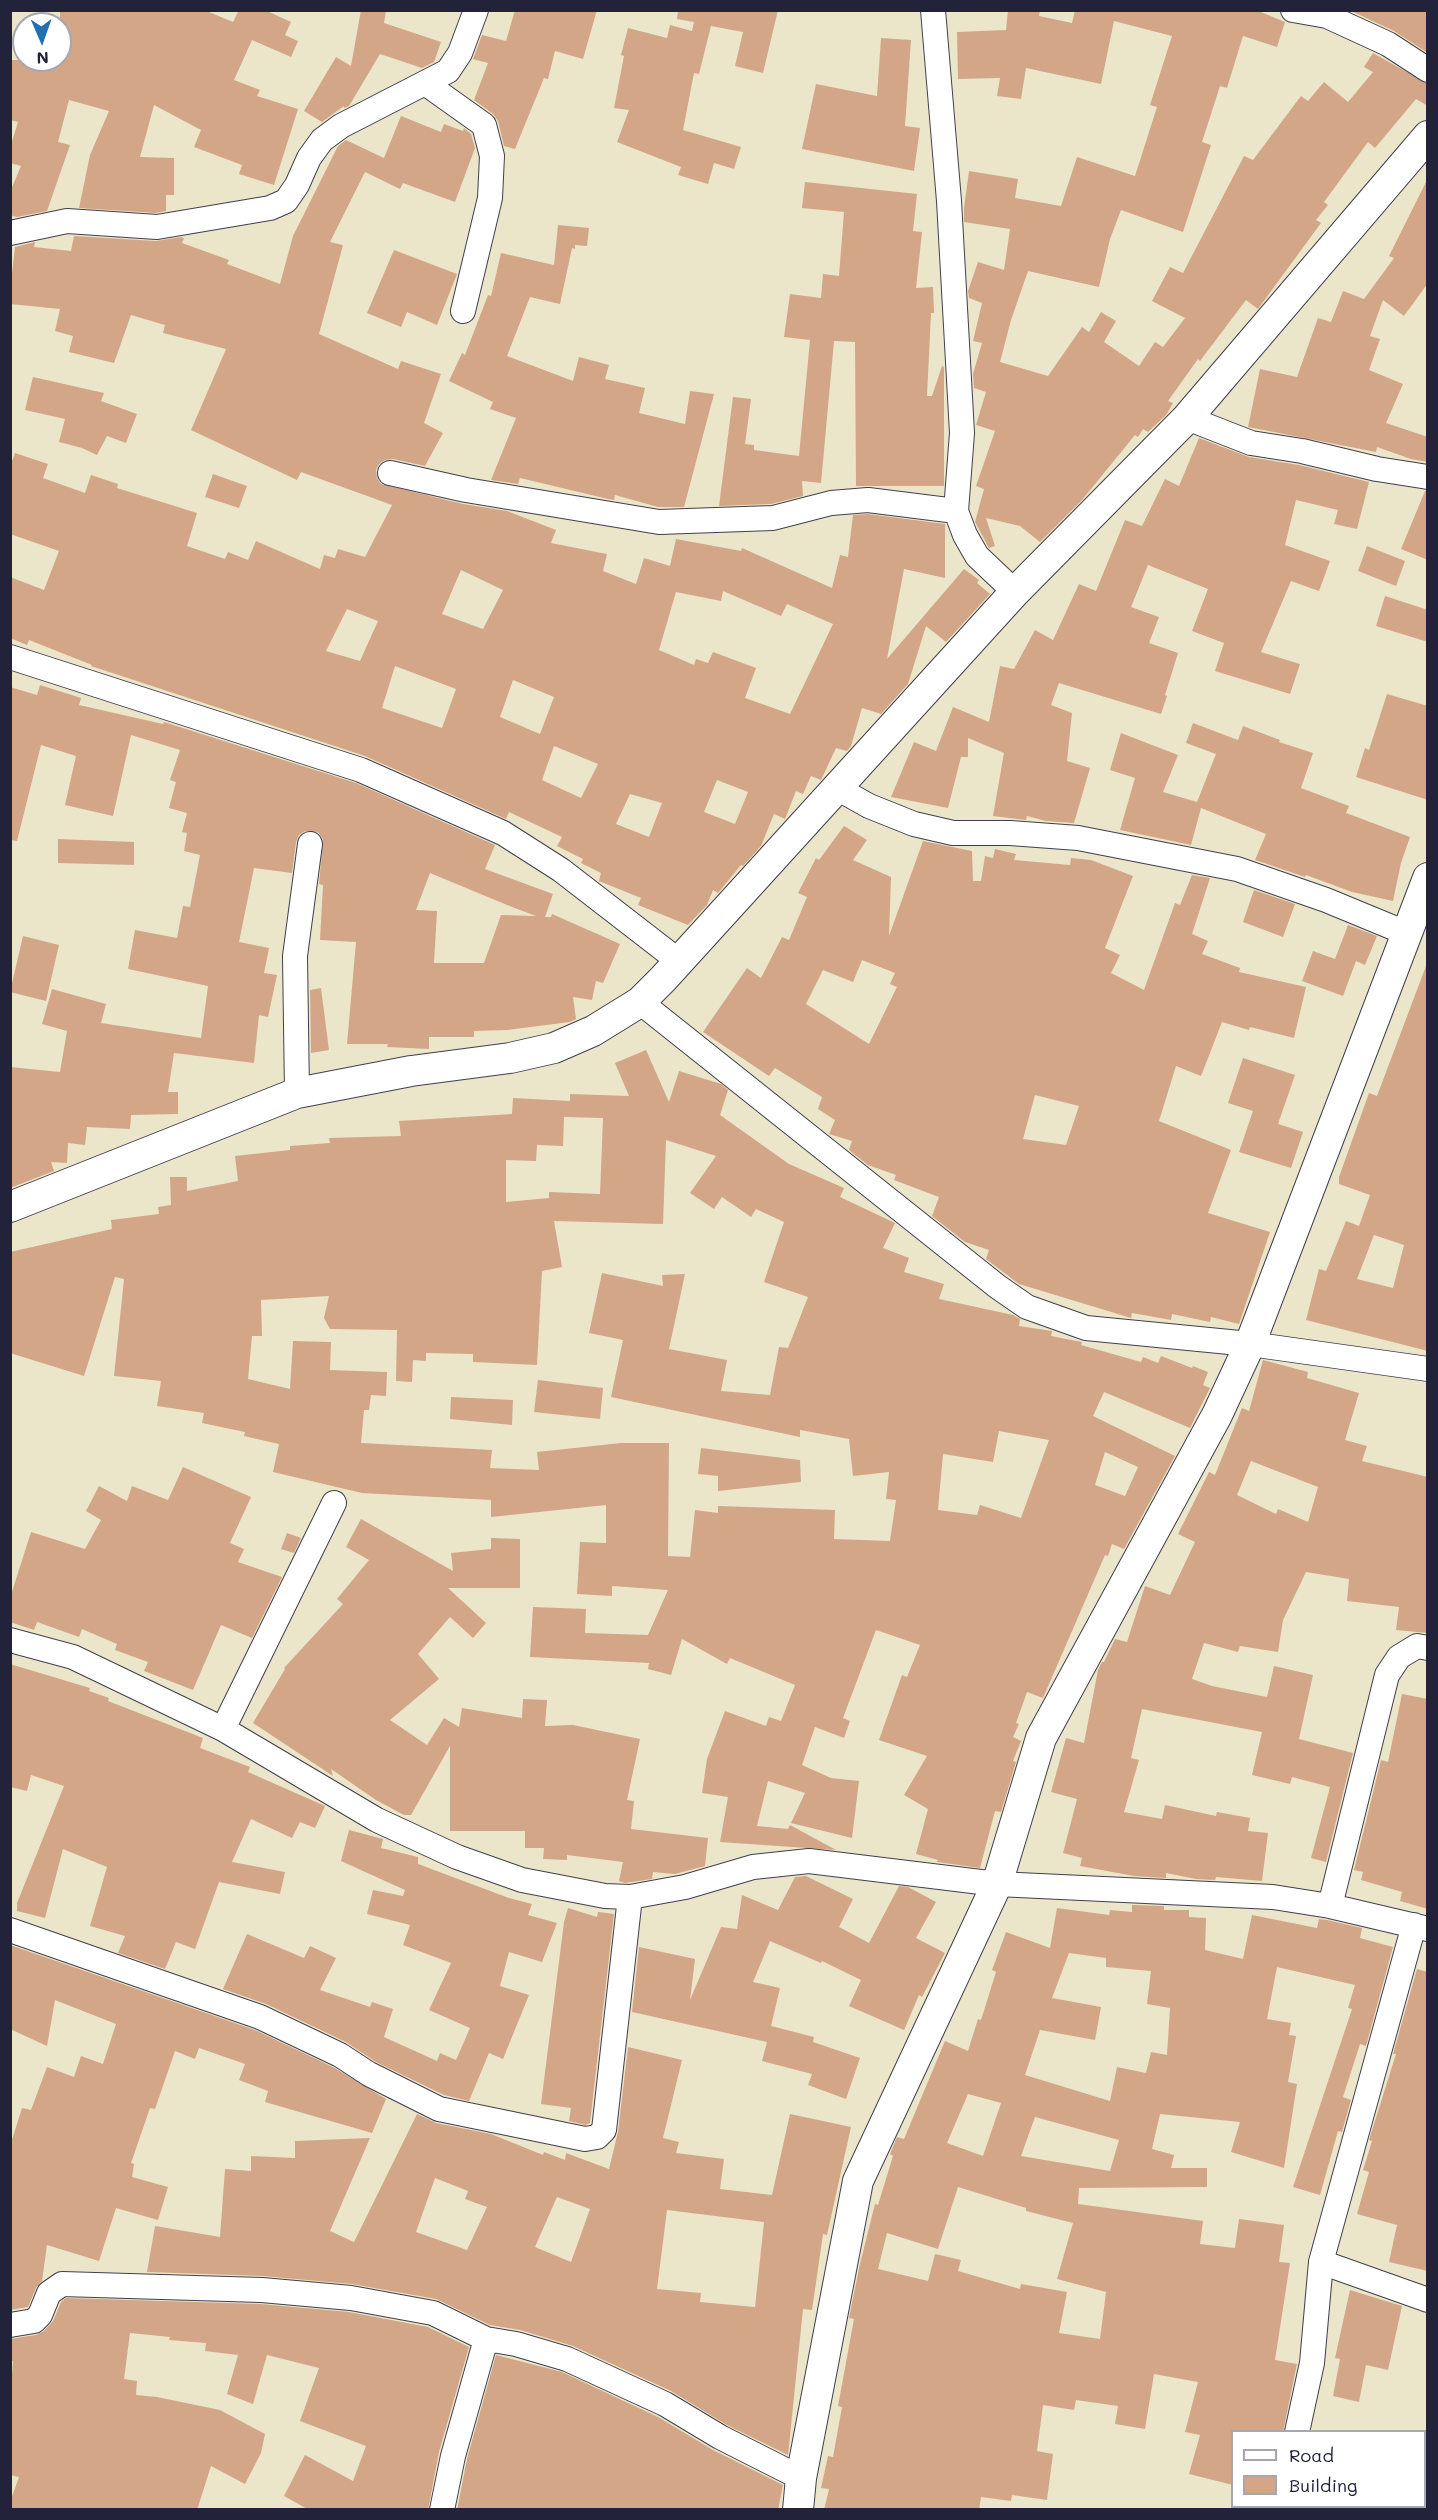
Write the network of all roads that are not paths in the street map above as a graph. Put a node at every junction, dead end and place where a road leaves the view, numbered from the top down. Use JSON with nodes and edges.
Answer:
{"nodes":[{"id":1,"x":476,"y":10,"type":"edge"},
{"id":2,"x":933,"y":10,"type":"edge"},
{"id":3,"x":1293,"y":10,"type":"edge"},
{"id":4,"x":1428,"y":70,"type":"edge"},
{"id":5,"x":425,"y":83,"type":"junction"},
{"id":6,"x":1428,"y":136,"type":"edge"},
{"id":7,"x":10,"y":233,"type":"edge"},
{"id":8,"x":463,"y":311,"type":"dead end"},
{"id":9,"x":1187,"y":418,"type":"junction"},
{"id":10,"x":390,"y":473,"type":"dead end"},
{"id":11,"x":1428,"y":477,"type":"edge"},
{"id":12,"x":956,"y":511,"type":"junction"},
{"id":13,"x":1015,"y":592,"type":"junction"},
{"id":14,"x":10,"y":657,"type":"edge"},
{"id":15,"x":837,"y":788,"type":"junction"},
{"id":16,"x":310,"y":844,"type":"dead end"},
{"id":17,"x":1428,"y":878,"type":"edge"},
{"id":18,"x":1406,"y":933,"type":"junction"},
{"id":19,"x":680,"y":962,"type":"junction"},
{"id":20,"x":640,"y":1002,"type":"junction"},
{"id":21,"x":297,"y":1093,"type":"junction"},
{"id":22,"x":10,"y":1207,"type":"edge"},
{"id":23,"x":1250,"y":1344,"type":"junction"},
{"id":24,"x":1428,"y":1369,"type":"edge"},
{"id":25,"x":334,"y":1503,"type":"dead end"},
{"id":26,"x":10,"y":1640,"type":"edge"},
{"id":27,"x":1428,"y":1648,"type":"edge"},
{"id":28,"x":224,"y":1729,"type":"junction"},
{"id":29,"x":998,"y":1884,"type":"junction"},
{"id":30,"x":630,"y":1898,"type":"junction"},
{"id":31,"x":1330,"y":1906,"type":"junction"},
{"id":32,"x":1421,"y":1927,"type":"edge"},
{"id":33,"x":10,"y":1930,"type":"edge"},
{"id":34,"x":1321,"y":2262,"type":"junction"},
{"id":35,"x":1428,"y":2300,"type":"edge"},
{"id":36,"x":10,"y":2325,"type":"edge"},
{"id":37,"x":486,"y":2339,"type":"junction"},
{"id":38,"x":1298,"y":2430,"type":"edge"},
{"id":39,"x":801,"y":2478,"type":"junction"},
{"id":40,"x":442,"y":2510,"type":"edge"},
{"id":41,"x":798,"y":2510,"type":"edge"}],
"edges":[{"from":1,"to":5,"type":"street"},
{"from":2,"to":12,"type":"street"},
{"from":3,"to":4,"type":"street"},
{"from":5,"to":7,"type":"street"},
{"from":5,"to":8,"type":"street"},
{"from":6,"to":9,"type":"street"},
{"from":9,"to":11,"type":"street"},
{"from":9,"to":13,"type":"street"},
{"from":10,"to":12,"type":"street"},
{"from":12,"to":13,"type":"street"},
{"from":13,"to":15,"type":"street"},
{"from":14,"to":19,"type":"street"},
{"from":15,"to":18,"type":"street"},
{"from":15,"to":19,"type":"street"},
{"from":16,"to":21,"type":"street"},
{"from":17,"to":18,"type":"street"},
{"from":18,"to":23,"type":"street"},
{"from":19,"to":20,"type":"street"},
{"from":20,"to":21,"type":"street"},
{"from":20,"to":23,"type":"street"},
{"from":21,"to":22,"type":"street"},
{"from":23,"to":24,"type":"street"},
{"from":23,"to":29,"type":"street"},
{"from":25,"to":28,"type":"street"},
{"from":26,"to":28,"type":"street"},
{"from":27,"to":31,"type":"street"},
{"from":28,"to":30,"type":"street"},
{"from":29,"to":30,"type":"street"},
{"from":29,"to":31,"type":"street"},
{"from":29,"to":39,"type":"street"},
{"from":30,"to":33,"type":"street"},
{"from":31,"to":32,"type":"street"},
{"from":32,"to":34,"type":"street"},
{"from":34,"to":35,"type":"street"},
{"from":34,"to":38,"type":"street"},
{"from":36,"to":37,"type":"street"},
{"from":37,"to":39,"type":"street"},
{"from":37,"to":40,"type":"street"},
{"from":39,"to":41,"type":"street"}]}
